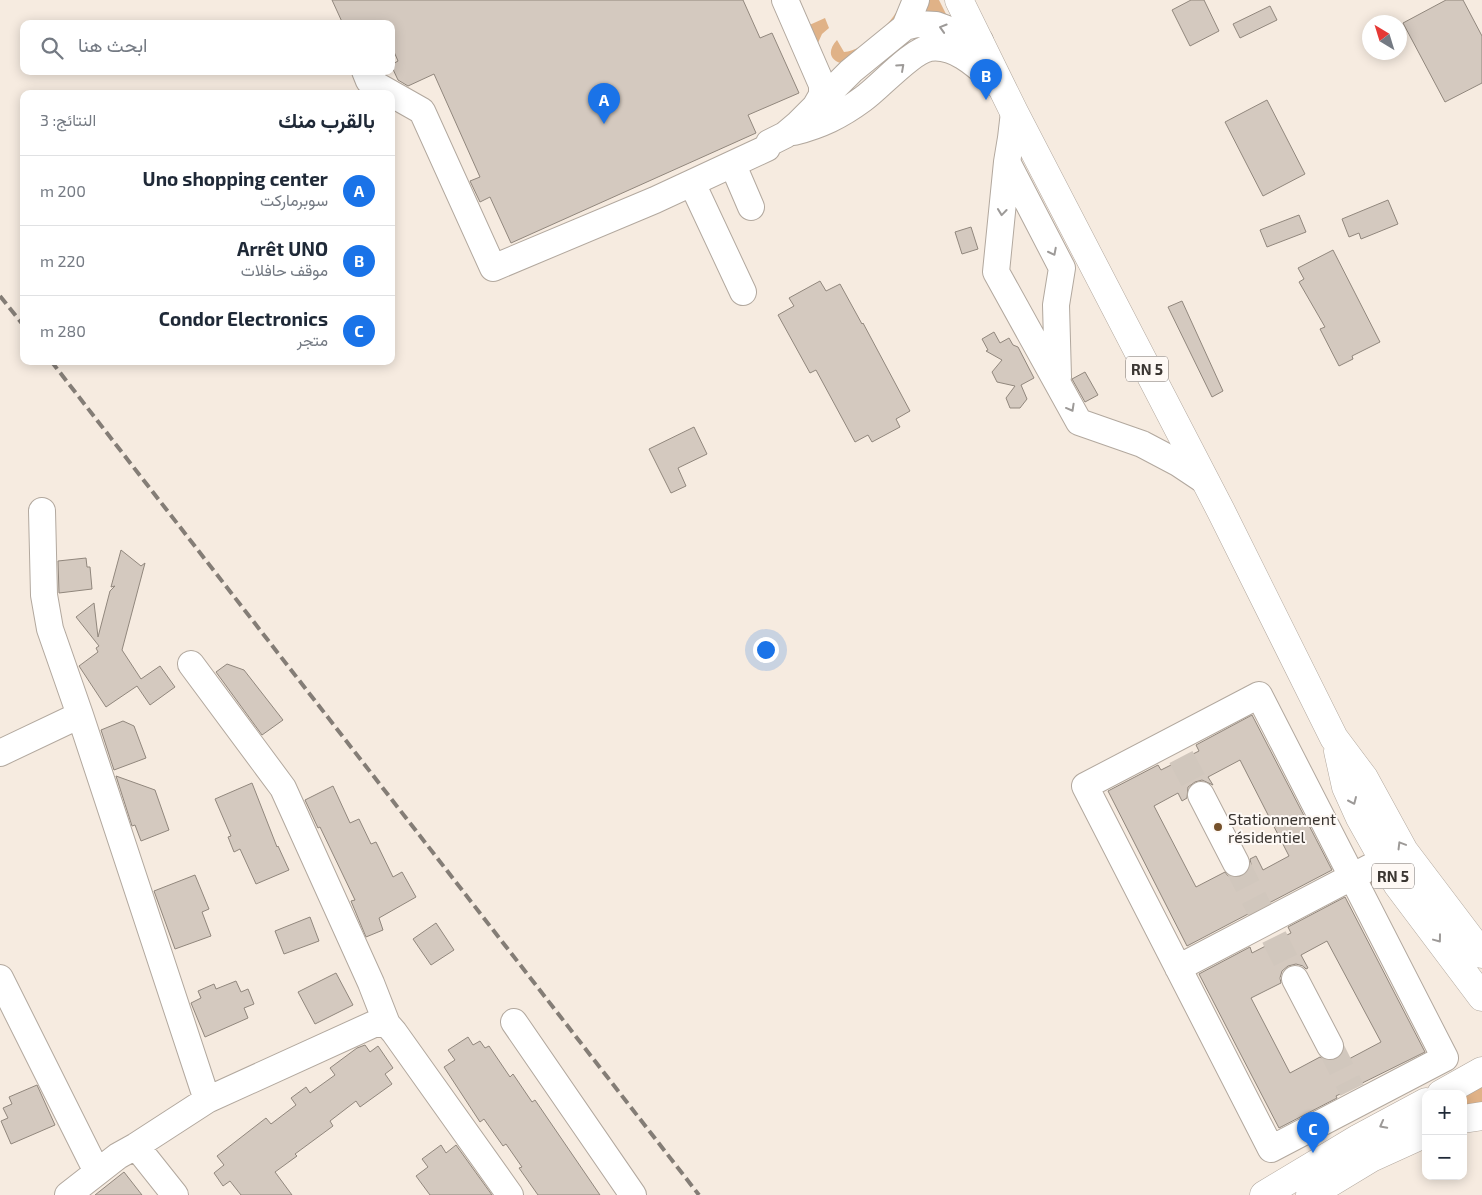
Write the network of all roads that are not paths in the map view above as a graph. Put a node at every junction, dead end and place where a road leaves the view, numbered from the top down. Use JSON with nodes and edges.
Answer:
{"nodes":[{"id":1,"x":785,"y":0,"type":"edge"},
{"id":2,"x":916,"y":0,"type":"edge"},
{"id":3,"x":959,"y":0,"type":"edge"},
{"id":4,"x":905,"y":27,"type":"junction"},
{"id":5,"x":980,"y":41,"type":"junction"},
{"id":6,"x":812,"y":61,"type":"junction"},
{"id":7,"x":851,"y":71,"type":"junction"},
{"id":8,"x":367,"y":75,"type":"edge"},
{"id":9,"x":1002,"y":88,"type":"junction"},
{"id":10,"x":386,"y":90,"type":"edge"},
{"id":11,"x":395,"y":95,"type":"edge"},
{"id":12,"x":1014,"y":112,"type":"junction"},
{"id":13,"x":821,"y":116,"type":"junction"},
{"id":14,"x":1007,"y":162,"type":"junction"},
{"id":15,"x":733,"y":165,"type":"junction"},
{"id":16,"x":1048,"y":179,"type":"junction"},
{"id":17,"x":692,"y":183,"type":"junction"},
{"id":18,"x":751,"y":207,"type":"dead end"},
{"id":19,"x":743,"y":292,"type":"dead end"},
{"id":20,"x":1058,"y":385,"type":"junction"},
{"id":21,"x":1163,"y":399,"type":"junction"},
{"id":22,"x":1142,"y":444,"type":"junction"},
{"id":23,"x":1205,"y":481,"type":"junction"},
{"id":24,"x":42,"y":511,"type":"dead end"},
{"id":25,"x":191,"y":664,"type":"dead end"},
{"id":26,"x":80,"y":715,"type":"junction"},
{"id":27,"x":1334,"y":738,"type":"junction"},
{"id":28,"x":0,"y":753,"type":"edge"},
{"id":29,"x":1201,"y":795,"type":"tunnel mouth"},
{"id":30,"x":1384,"y":860,"type":"junction"},
{"id":31,"x":1236,"y":863,"type":"tunnel mouth"},
{"id":32,"x":1352,"y":877,"type":"junction"},
{"id":33,"x":1482,"y":954,"type":"edge"},
{"id":34,"x":1178,"y":968,"type":"junction"},
{"id":35,"x":0,"y":978,"type":"edge"},
{"id":36,"x":1295,"y":978,"type":"tunnel mouth"},
{"id":37,"x":1482,"y":997,"type":"edge"},
{"id":38,"x":514,"y":1022,"type":"dead end"},
{"id":39,"x":386,"y":1024,"type":"junction"},
{"id":40,"x":1330,"y":1046,"type":"tunnel mouth"},
{"id":41,"x":1457,"y":1073,"type":"edge"},
{"id":42,"x":207,"y":1100,"type":"junction"},
{"id":43,"x":1422,"y":1104,"type":"edge"},
{"id":44,"x":1482,"y":1116,"type":"edge"},
{"id":45,"x":1467,"y":1118,"type":"edge"},
{"id":46,"x":1422,"y":1135,"type":"edge"},
{"id":47,"x":136,"y":1146,"type":"junction"},
{"id":48,"x":97,"y":1172,"type":"junction"},
{"id":49,"x":68,"y":1195,"type":"edge"},
{"id":50,"x":175,"y":1195,"type":"edge"},
{"id":51,"x":510,"y":1195,"type":"edge"},
{"id":52,"x":634,"y":1195,"type":"edge"},
{"id":53,"x":1264,"y":1195,"type":"edge"},
{"id":54,"x":1310,"y":1195,"type":"edge"}],
"edges":[{"from":1,"to":6,"type":"street"},
{"from":2,"to":4,"type":"street"},
{"from":3,"to":5,"type":"main road","number":"RN 5"},
{"from":5,"to":4,"type":"street","one_way":true},
{"from":4,"to":7,"type":"street"},
{"from":5,"to":9,"type":"main road","number":"RN 5"},
{"from":6,"to":7,"type":"street"},
{"from":6,"to":13,"type":"street"},
{"from":7,"to":13,"type":"street"},
{"from":8,"to":10,"type":"street"},
{"from":9,"to":12,"type":"main road","number":"RN 5"},
{"from":13,"to":9,"type":"street","one_way":true},
{"from":11,"to":17,"type":"street"},
{"from":12,"to":14,"type":"street"},
{"from":12,"to":16,"type":"main road","number":"RN 5"},
{"from":13,"to":15,"type":"street"},
{"from":14,"to":16,"type":"street"},
{"from":14,"to":20,"type":"street","one_way":true},
{"from":14,"to":20,"type":"street","one_way":true},
{"from":15,"to":17,"type":"street"},
{"from":15,"to":18,"type":"street"},
{"from":16,"to":21,"type":"main road","number":"RN 5"},
{"from":17,"to":19,"type":"street"},
{"from":20,"to":22,"type":"street","one_way":true},
{"from":21,"to":22,"type":"street"},
{"from":21,"to":23,"type":"main road","number":"RN 5"},
{"from":22,"to":23,"type":"street"},
{"from":23,"to":27,"type":"main road","number":"RN 5"},
{"from":24,"to":26,"type":"street"},
{"from":25,"to":39,"type":"street"},
{"from":26,"to":28,"type":"street"},
{"from":26,"to":42,"type":"street"},
{"from":27,"to":30,"type":"main road","number":"RN 5","one_way":true},
{"from":33,"to":27,"type":"main road","number":"RN 5","one_way":true},
{"from":29,"to":31,"type":"street"},
{"from":30,"to":32,"type":"street"},
{"from":30,"to":37,"type":"main road","number":"RN 5","one_way":true},
{"from":32,"to":34,"type":"street"},
{"from":32,"to":34,"type":"street"},
{"from":32,"to":41,"type":"street"},
{"from":34,"to":41,"type":"street"},
{"from":35,"to":48,"type":"street"},
{"from":36,"to":40,"type":"street"},
{"from":38,"to":52,"type":"street"},
{"from":39,"to":42,"type":"street"},
{"from":39,"to":51,"type":"street"},
{"from":42,"to":47,"type":"street"},
{"from":43,"to":53,"type":"main road","one_way":true},
{"from":44,"to":45,"type":"main road"},
{"from":46,"to":54,"type":"main road"},
{"from":47,"to":48,"type":"street"},
{"from":47,"to":50,"type":"street"},
{"from":48,"to":49,"type":"street"}]}
